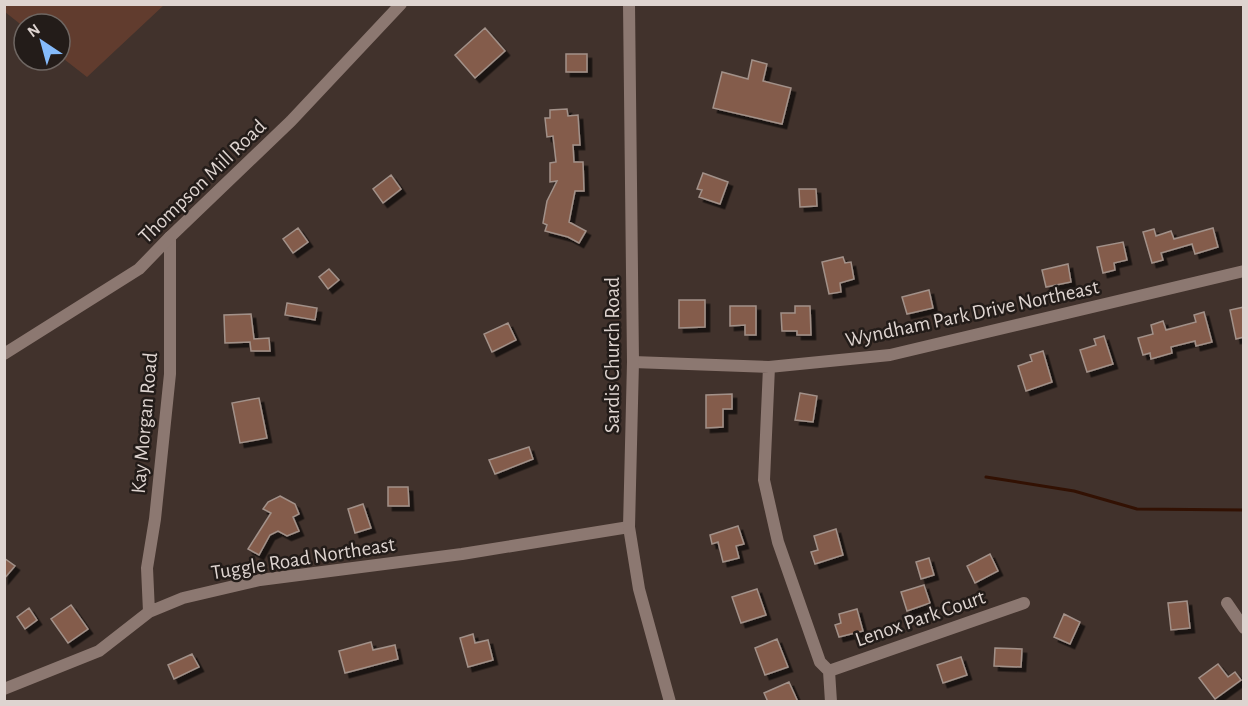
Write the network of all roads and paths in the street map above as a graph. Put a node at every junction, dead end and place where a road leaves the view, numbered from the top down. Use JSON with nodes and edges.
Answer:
{"nodes":[{"id":1,"x":401,"y":4,"type":"edge"},
{"id":2,"x":629,"y":4,"type":"edge"},
{"id":3,"x":170,"y":237,"type":"junction"},
{"id":4,"x":1244,"y":272,"type":"edge"},
{"id":5,"x":4,"y":354,"type":"edge"},
{"id":6,"x":633,"y":362,"type":"junction"},
{"id":7,"x":769,"y":367,"type":"junction"},
{"id":8,"x":629,"y":527,"type":"junction"},
{"id":9,"x":1024,"y":603,"type":"dead end"},
{"id":10,"x":1227,"y":603,"type":"dead end"},
{"id":11,"x":149,"y":612,"type":"junction"},
{"id":12,"x":1244,"y":628,"type":"edge"},
{"id":13,"x":829,"y":670,"type":"junction"},
{"id":14,"x":4,"y":689,"type":"edge"},
{"id":15,"x":670,"y":702,"type":"edge"},
{"id":16,"x":831,"y":702,"type":"edge"}],
"edges":[{"from":1,"to":3,"type":"street","name":"Thompson Mill Road"},
{"from":2,"to":6,"type":"street","name":"Sardis Church Road"},
{"from":3,"to":5,"type":"street","name":"Thompson Mill Road"},
{"from":3,"to":11,"type":"street","name":"Kay Morgan Road"},
{"from":4,"to":7,"type":"street","name":"Wyndham Park Drive Northeast"},
{"from":6,"to":7,"type":"street","name":"Wyndham Park Drive Northeast"},
{"from":6,"to":8,"type":"street","name":"Sardis Church Road"},
{"from":7,"to":13,"type":"street"},
{"from":8,"to":11,"type":"street","name":"Tuggle Road Northeast"},
{"from":8,"to":15,"type":"street","name":"Sardis Church Road"},
{"from":9,"to":13,"type":"street","name":"Lenox Park Court"},
{"from":10,"to":12,"type":"street"},
{"from":11,"to":14,"type":"street","name":"Tuggle Road Northeast"},
{"from":13,"to":16,"type":"street"}]}
